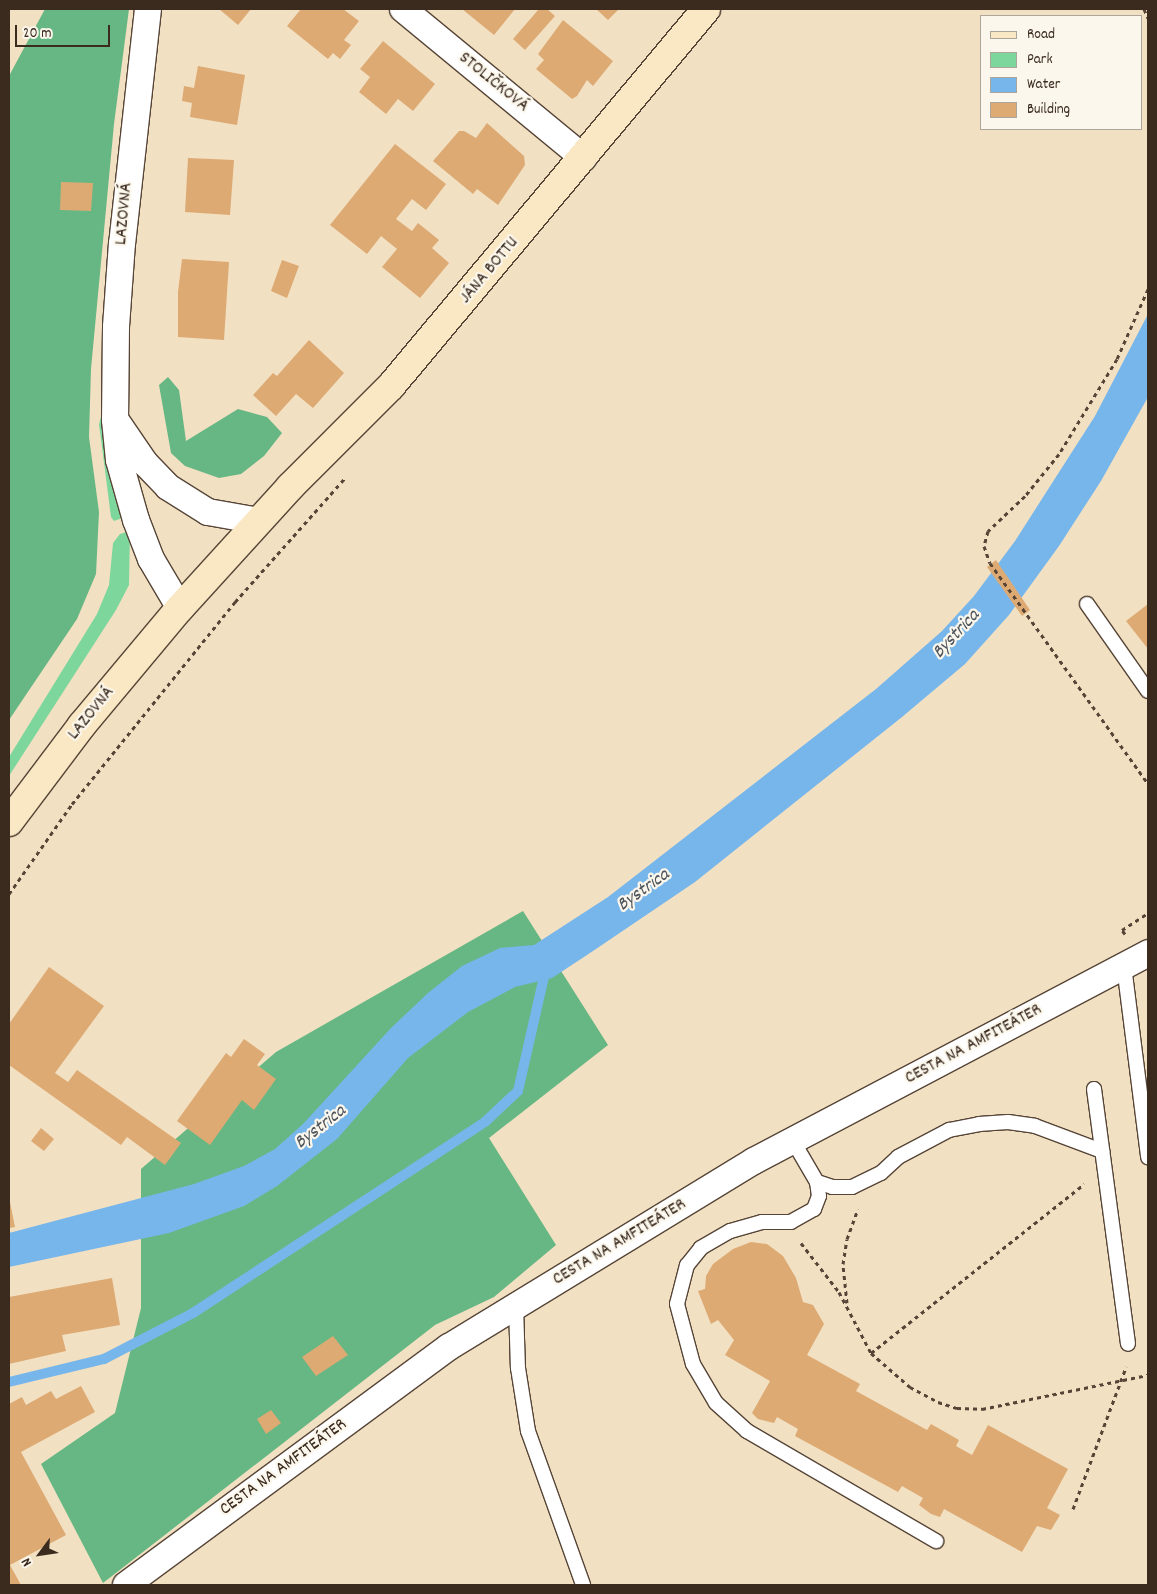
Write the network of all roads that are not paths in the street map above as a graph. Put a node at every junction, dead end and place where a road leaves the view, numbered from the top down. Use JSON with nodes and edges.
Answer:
{"nodes":[{"id":1,"x":148,"y":9,"type":"edge"},
{"id":2,"x":403,"y":9,"type":"edge"},
{"id":3,"x":706,"y":9,"type":"edge"},
{"id":4,"x":584,"y":158,"type":"junction"},
{"id":5,"x":115,"y":420,"type":"junction"},
{"id":6,"x":259,"y":521,"type":"junction"},
{"id":7,"x":1087,"y":604,"type":"dead end"},
{"id":8,"x":180,"y":608,"type":"junction"},
{"id":9,"x":1148,"y":691,"type":"edge"},
{"id":10,"x":9,"y":822,"type":"edge"},
{"id":11,"x":1148,"y":953,"type":"edge"},
{"id":12,"x":1124,"y":966,"type":"junction"},
{"id":13,"x":1094,"y":1089,"type":"dead end"},
{"id":14,"x":793,"y":1141,"type":"junction"},
{"id":15,"x":1102,"y":1151,"type":"junction"},
{"id":16,"x":1148,"y":1157,"type":"edge"},
{"id":17,"x":817,"y":1182,"type":"junction"},
{"id":18,"x":516,"y":1306,"type":"junction"},
{"id":19,"x":1128,"y":1344,"type":"road end"},
{"id":20,"x":936,"y":1541,"type":"dead end"},
{"id":21,"x":126,"y":1585,"type":"edge"},
{"id":22,"x":582,"y":1585,"type":"edge"}],
"edges":[{"from":1,"to":5,"type":"street","name":"LAZOVNÁ"},
{"from":2,"to":4,"type":"street","name":"STOLIČKOVÁ"},
{"from":3,"to":4,"type":"street","name":"JÁNA BOTTU"},
{"from":4,"to":6,"type":"street","name":"JÁNA BOTTU"},
{"from":5,"to":6,"type":"street"},
{"from":5,"to":8,"type":"street","name":"LAZOVNÁ"},
{"from":6,"to":8,"type":"street","name":"LAZOVNÁ"},
{"from":7,"to":9,"type":"lane"},
{"from":8,"to":10,"type":"street","name":"LAZOVNÁ"},
{"from":11,"to":12,"type":"street","name":"CESTA NA AMFITEÁTER"},
{"from":12,"to":14,"type":"street","name":"CESTA NA AMFITEÁTER"},
{"from":12,"to":16,"type":"lane"},
{"from":13,"to":15,"type":"lane"},
{"from":14,"to":17,"type":"lane"},
{"from":14,"to":18,"type":"street","name":"CESTA NA AMFITEÁTER"},
{"from":15,"to":17,"type":"lane"},
{"from":15,"to":19,"type":"lane"},
{"from":17,"to":20,"type":"lane"},
{"from":18,"to":21,"type":"street","name":"CESTA NA AMFITEÁTER"},
{"from":18,"to":22,"type":"lane"}]}
